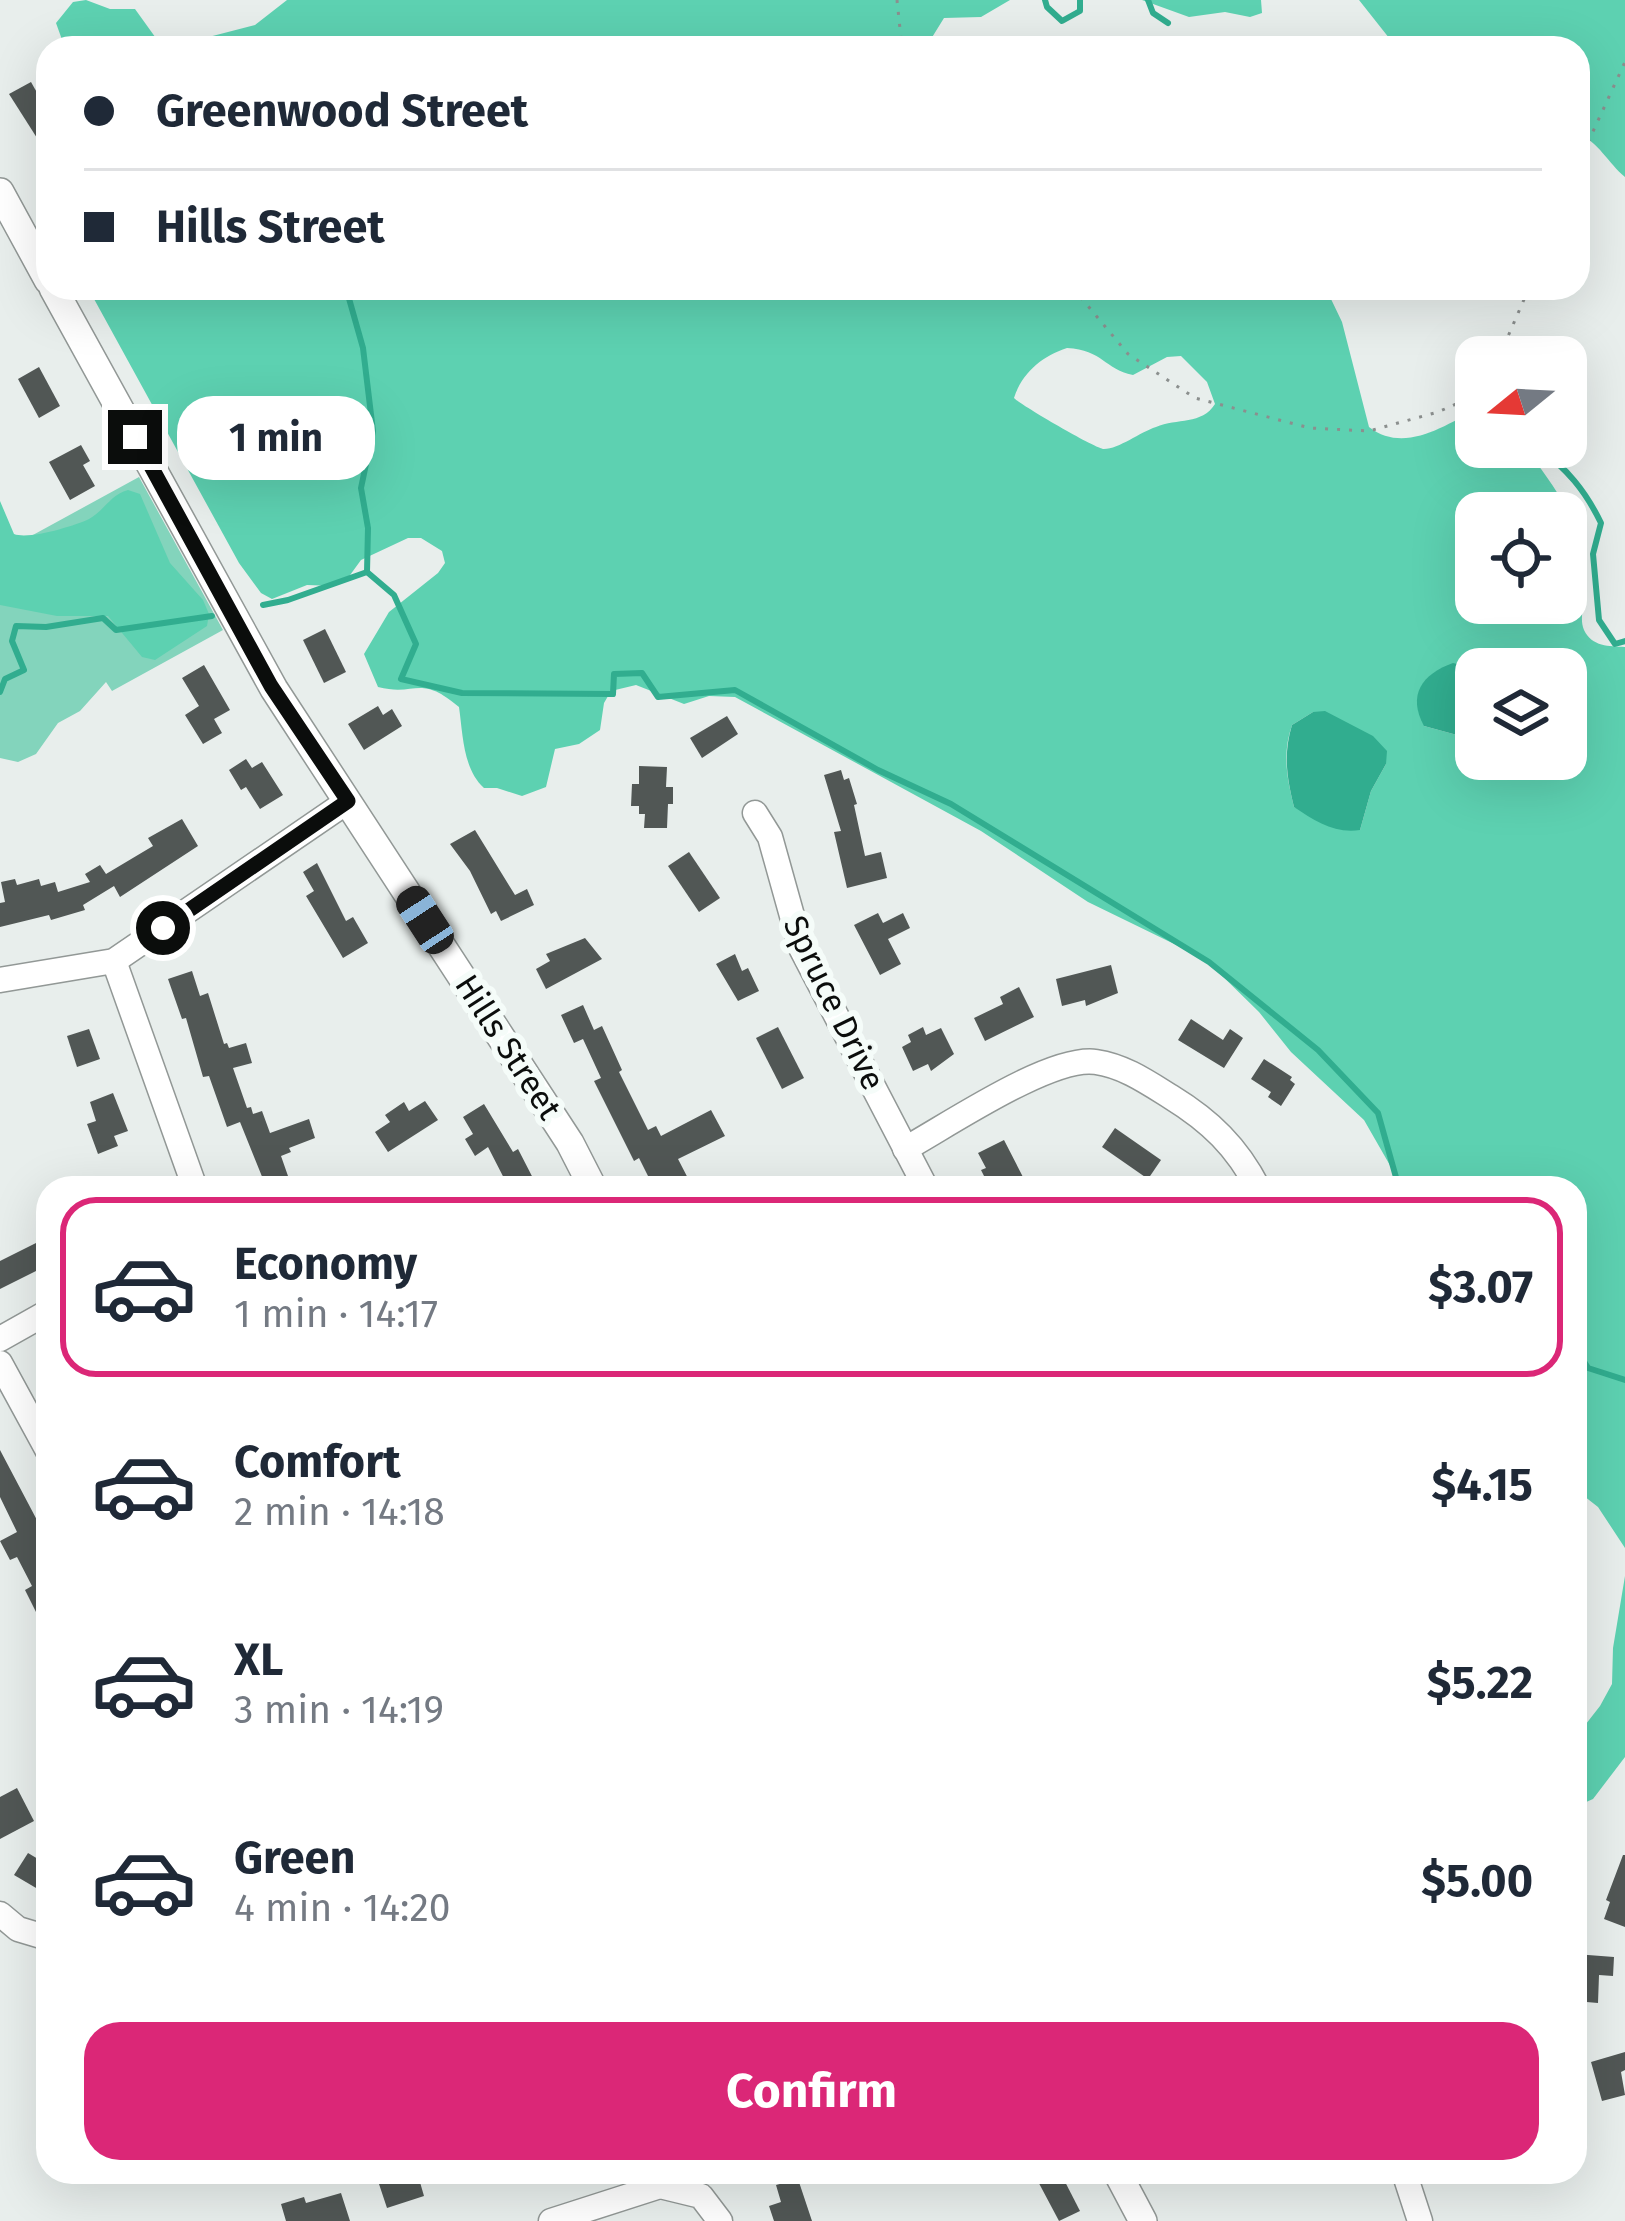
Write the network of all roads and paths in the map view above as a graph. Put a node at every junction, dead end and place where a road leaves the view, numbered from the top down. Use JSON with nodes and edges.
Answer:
{"nodes":[{"id":1,"x":897,"y":0,"type":"edge"},
{"id":2,"x":901,"y":36,"type":"edge"},
{"id":3,"x":1625,"y":62,"type":"edge"},
{"id":4,"x":1590,"y":138,"type":"edge"},
{"id":5,"x":0,"y":192,"type":"edge"},
{"id":6,"x":36,"y":258,"type":"edge"},
{"id":7,"x":59,"y":300,"type":"edge"},
{"id":8,"x":1083,"y":300,"type":"edge"},
{"id":9,"x":1524,"y":300,"type":"edge"},
{"id":10,"x":1508,"y":336,"type":"edge"},
{"id":11,"x":1455,"y":404,"type":"edge"},
{"id":12,"x":348,"y":801,"type":"junction"},
{"id":13,"x":754,"y":813,"type":"dead end"},
{"id":14,"x":114,"y":961,"type":"junction"},
{"id":15,"x":0,"y":980,"type":"edge"},
{"id":16,"x":905,"y":1149,"type":"junction"},
{"id":17,"x":191,"y":1176,"type":"edge"},
{"id":18,"x":587,"y":1176,"type":"edge"},
{"id":19,"x":920,"y":1176,"type":"edge"},
{"id":20,"x":1250,"y":1176,"type":"edge"},
{"id":21,"x":36,"y":1319,"type":"edge"},
{"id":22,"x":0,"y":1340,"type":"edge"},
{"id":23,"x":0,"y":1363,"type":"edge"},
{"id":24,"x":36,"y":1429,"type":"edge"},
{"id":25,"x":0,"y":1914,"type":"edge"},
{"id":26,"x":36,"y":1934,"type":"edge"},
{"id":27,"x":1123,"y":2184,"type":"edge"},
{"id":28,"x":1408,"y":2184,"type":"edge"},
{"id":29,"x":551,"y":2221,"type":"edge"},
{"id":30,"x":720,"y":2221,"type":"edge"},
{"id":31,"x":1143,"y":2221,"type":"edge"},
{"id":32,"x":1420,"y":2221,"type":"edge"}],
"edges":[{"from":1,"to":2,"type":"path"},
{"from":3,"to":4,"type":"path"},
{"from":5,"to":6,"type":"street"},
{"from":7,"to":12,"type":"street","name":"Hills Street"},
{"from":8,"to":11,"type":"path"},
{"from":9,"to":10,"type":"path"},
{"from":12,"to":14,"type":"street"},
{"from":12,"to":18,"type":"street","name":"Hills Street"},
{"from":13,"to":16,"type":"street","name":"Spruce Drive"},
{"from":14,"to":15,"type":"street"},
{"from":14,"to":17,"type":"street"},
{"from":16,"to":19,"type":"street","name":"Spruce Drive"},
{"from":16,"to":20,"type":"street"},
{"from":21,"to":22,"type":"street"},
{"from":23,"to":24,"type":"street"},
{"from":25,"to":26,"type":"street"},
{"from":27,"to":31,"type":"street"},
{"from":28,"to":32,"type":"street"},
{"from":29,"to":30,"type":"street"}]}
